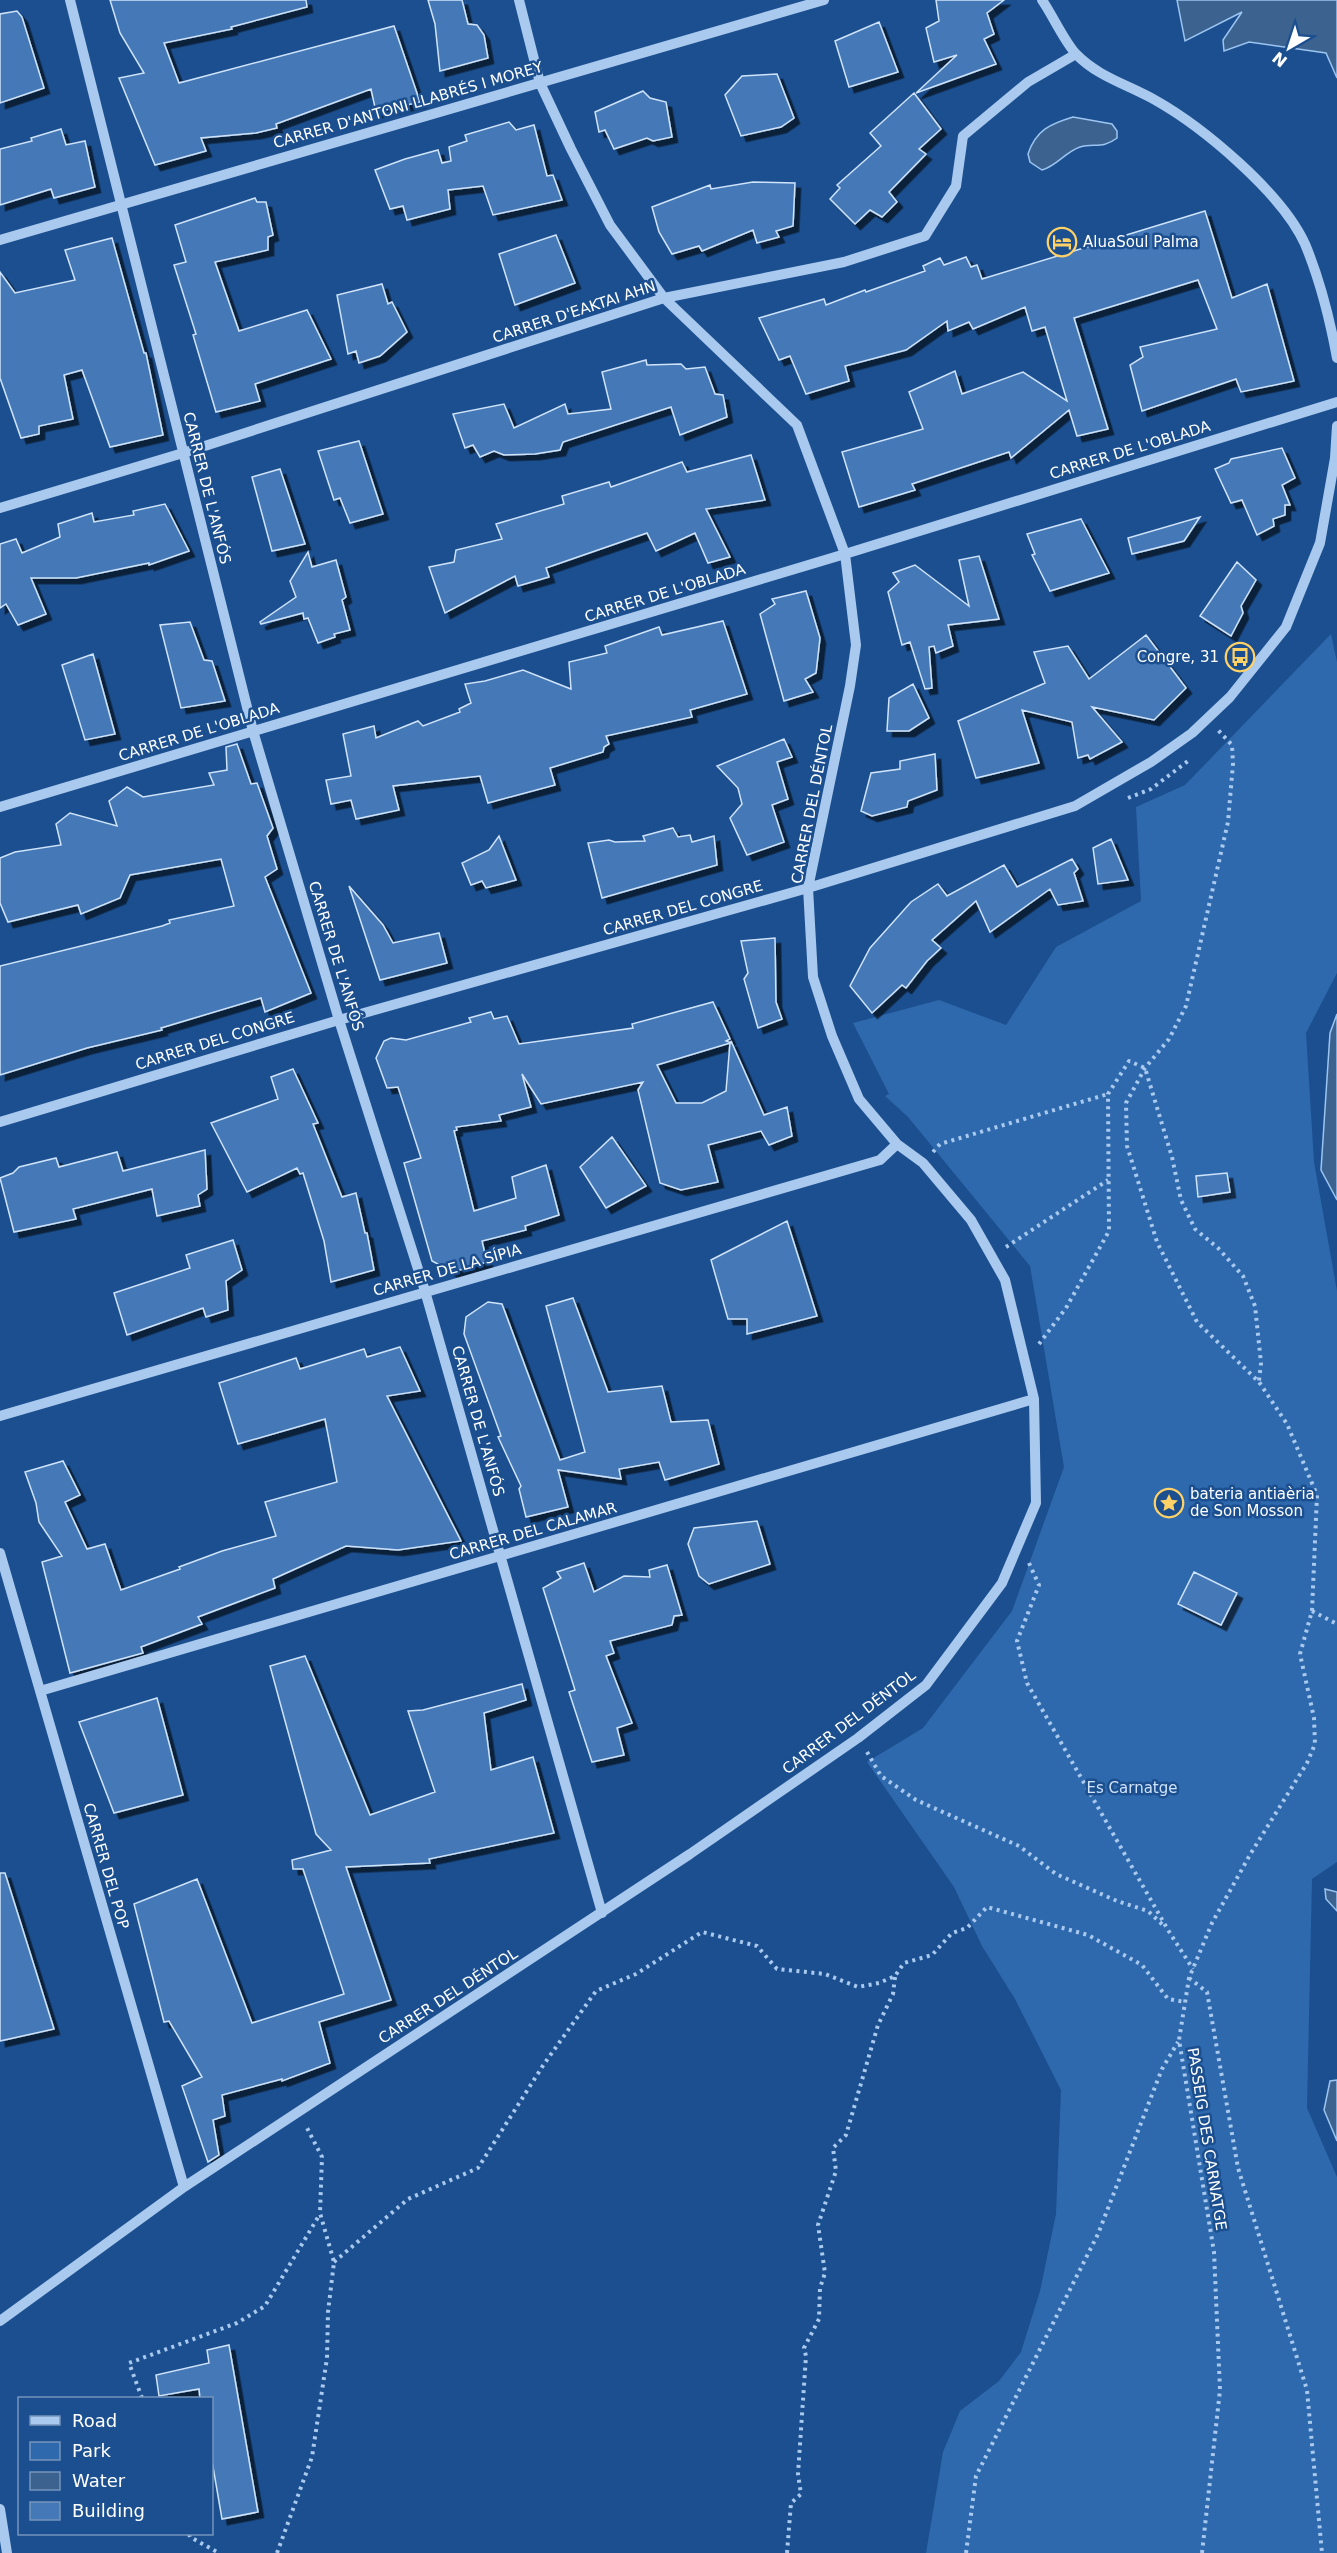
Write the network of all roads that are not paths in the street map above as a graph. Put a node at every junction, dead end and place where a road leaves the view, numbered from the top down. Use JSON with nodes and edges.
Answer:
{"nodes":[{"id":1,"x":70,"y":0,"type":"edge"},
{"id":2,"x":519,"y":0,"type":"edge"},
{"id":3,"x":824,"y":0,"type":"edge"},
{"id":4,"x":1042,"y":0,"type":"edge"},
{"id":5,"x":1076,"y":54,"type":"junction"},
{"id":6,"x":540,"y":83,"type":"junction"},
{"id":7,"x":121,"y":204,"type":"junction"},
{"id":8,"x":0,"y":240,"type":"edge"},
{"id":9,"x":664,"y":298,"type":"junction"},
{"id":10,"x":1337,"y":358,"type":"edge"},
{"id":11,"x":1337,"y":402,"type":"edge"},
{"id":12,"x":1337,"y":426,"type":"edge"},
{"id":13,"x":183,"y":453,"type":"junction"},
{"id":14,"x":0,"y":508,"type":"edge"},
{"id":15,"x":845,"y":554,"type":"junction"},
{"id":16,"x":253,"y":731,"type":"junction"},
{"id":17,"x":0,"y":807,"type":"edge"},
{"id":18,"x":808,"y":888,"type":"junction"},
{"id":19,"x":339,"y":1020,"type":"junction"},
{"id":20,"x":0,"y":1122,"type":"edge"},
{"id":21,"x":897,"y":1144,"type":"junction"},
{"id":22,"x":425,"y":1291,"type":"junction"},
{"id":23,"x":1034,"y":1399,"type":"junction"},
{"id":24,"x":0,"y":1416,"type":"edge"},
{"id":25,"x":0,"y":1553,"type":"edge"},
{"id":26,"x":501,"y":1556,"type":"junction"},
{"id":27,"x":40,"y":1691,"type":"junction"},
{"id":28,"x":602,"y":1912,"type":"junction"},
{"id":29,"x":184,"y":2187,"type":"junction"},
{"id":30,"x":0,"y":2321,"type":"edge"},
{"id":31,"x":0,"y":2509,"type":"edge"},
{"id":32,"x":7,"y":2553,"type":"edge"}],
"edges":[{"from":1,"to":7,"type":"street","name":"CARRER DE L'ANFÓS"},
{"from":2,"to":6,"type":"street","name":"CARRER DEL DÉNTOL"},
{"from":3,"to":6,"type":"street","name":"CARRER D'ANTONI LLABRÉS I MOREY"},
{"from":4,"to":5,"type":"street"},
{"from":5,"to":9,"type":"street","name":"CARRER D'EAKTAI AHN"},
{"from":5,"to":10,"type":"street"},
{"from":6,"to":7,"type":"street","name":"CARRER D'ANTONI LLABRÉS I MOREY"},
{"from":6,"to":9,"type":"street","name":"CARRER DEL DÉNTOL"},
{"from":7,"to":8,"type":"street","name":"CARRER D'ANTONI LLABRÉS I MOREY"},
{"from":7,"to":13,"type":"street","name":"CARRER DE L'ANFÓS"},
{"from":9,"to":13,"type":"street","name":"CARRER D'EAKTAI AHN"},
{"from":9,"to":15,"type":"street","name":"CARRER DEL DÉNTOL"},
{"from":11,"to":15,"type":"street","name":"CARRER DE L'OBLADA"},
{"from":12,"to":18,"type":"street","name":"CARRER DEL CONGRE"},
{"from":13,"to":14,"type":"street","name":"CARRER D'EAKTAI AHN"},
{"from":13,"to":16,"type":"street","name":"CARRER DE L'ANFÓS"},
{"from":15,"to":16,"type":"street","name":"CARRER DE L'OBLADA"},
{"from":15,"to":18,"type":"street","name":"CARRER DEL DÉNTOL"},
{"from":16,"to":17,"type":"street","name":"CARRER DE L'OBLADA"},
{"from":16,"to":19,"type":"street","name":"CARRER DE L'ANFÓS"},
{"from":18,"to":19,"type":"street","name":"CARRER DEL CONGRE"},
{"from":18,"to":21,"type":"street","name":"CARRER DEL DÉNTOL"},
{"from":19,"to":20,"type":"street","name":"CARRER DEL CONGRE"},
{"from":19,"to":22,"type":"street","name":"CARRER DE L'ANFÓS"},
{"from":21,"to":22,"type":"street","name":"CARRER DE LA SÍPIA"},
{"from":21,"to":23,"type":"street","name":"CARRER DEL DÉNTOL"},
{"from":22,"to":24,"type":"street","name":"CARRER DE LA SÍPIA"},
{"from":22,"to":26,"type":"street","name":"CARRER DE L'ANFÓS"},
{"from":23,"to":26,"type":"street","name":"CARRER DEL CALAMAR"},
{"from":23,"to":28,"type":"street","name":"CARRER DEL DÉNTOL"},
{"from":25,"to":27,"type":"street","name":"CARRER DEL POP"},
{"from":26,"to":27,"type":"street","name":"CARRER DEL CALAMAR"},
{"from":26,"to":28,"type":"street","name":"CARRER DE L'ANFÓS"},
{"from":27,"to":29,"type":"street","name":"CARRER DEL POP"},
{"from":28,"to":29,"type":"street","name":"CARRER DEL DÉNTOL"},
{"from":29,"to":30,"type":"street","name":"CARRER DEL DÉNTOL"},
{"from":31,"to":32,"type":"street"}]}
